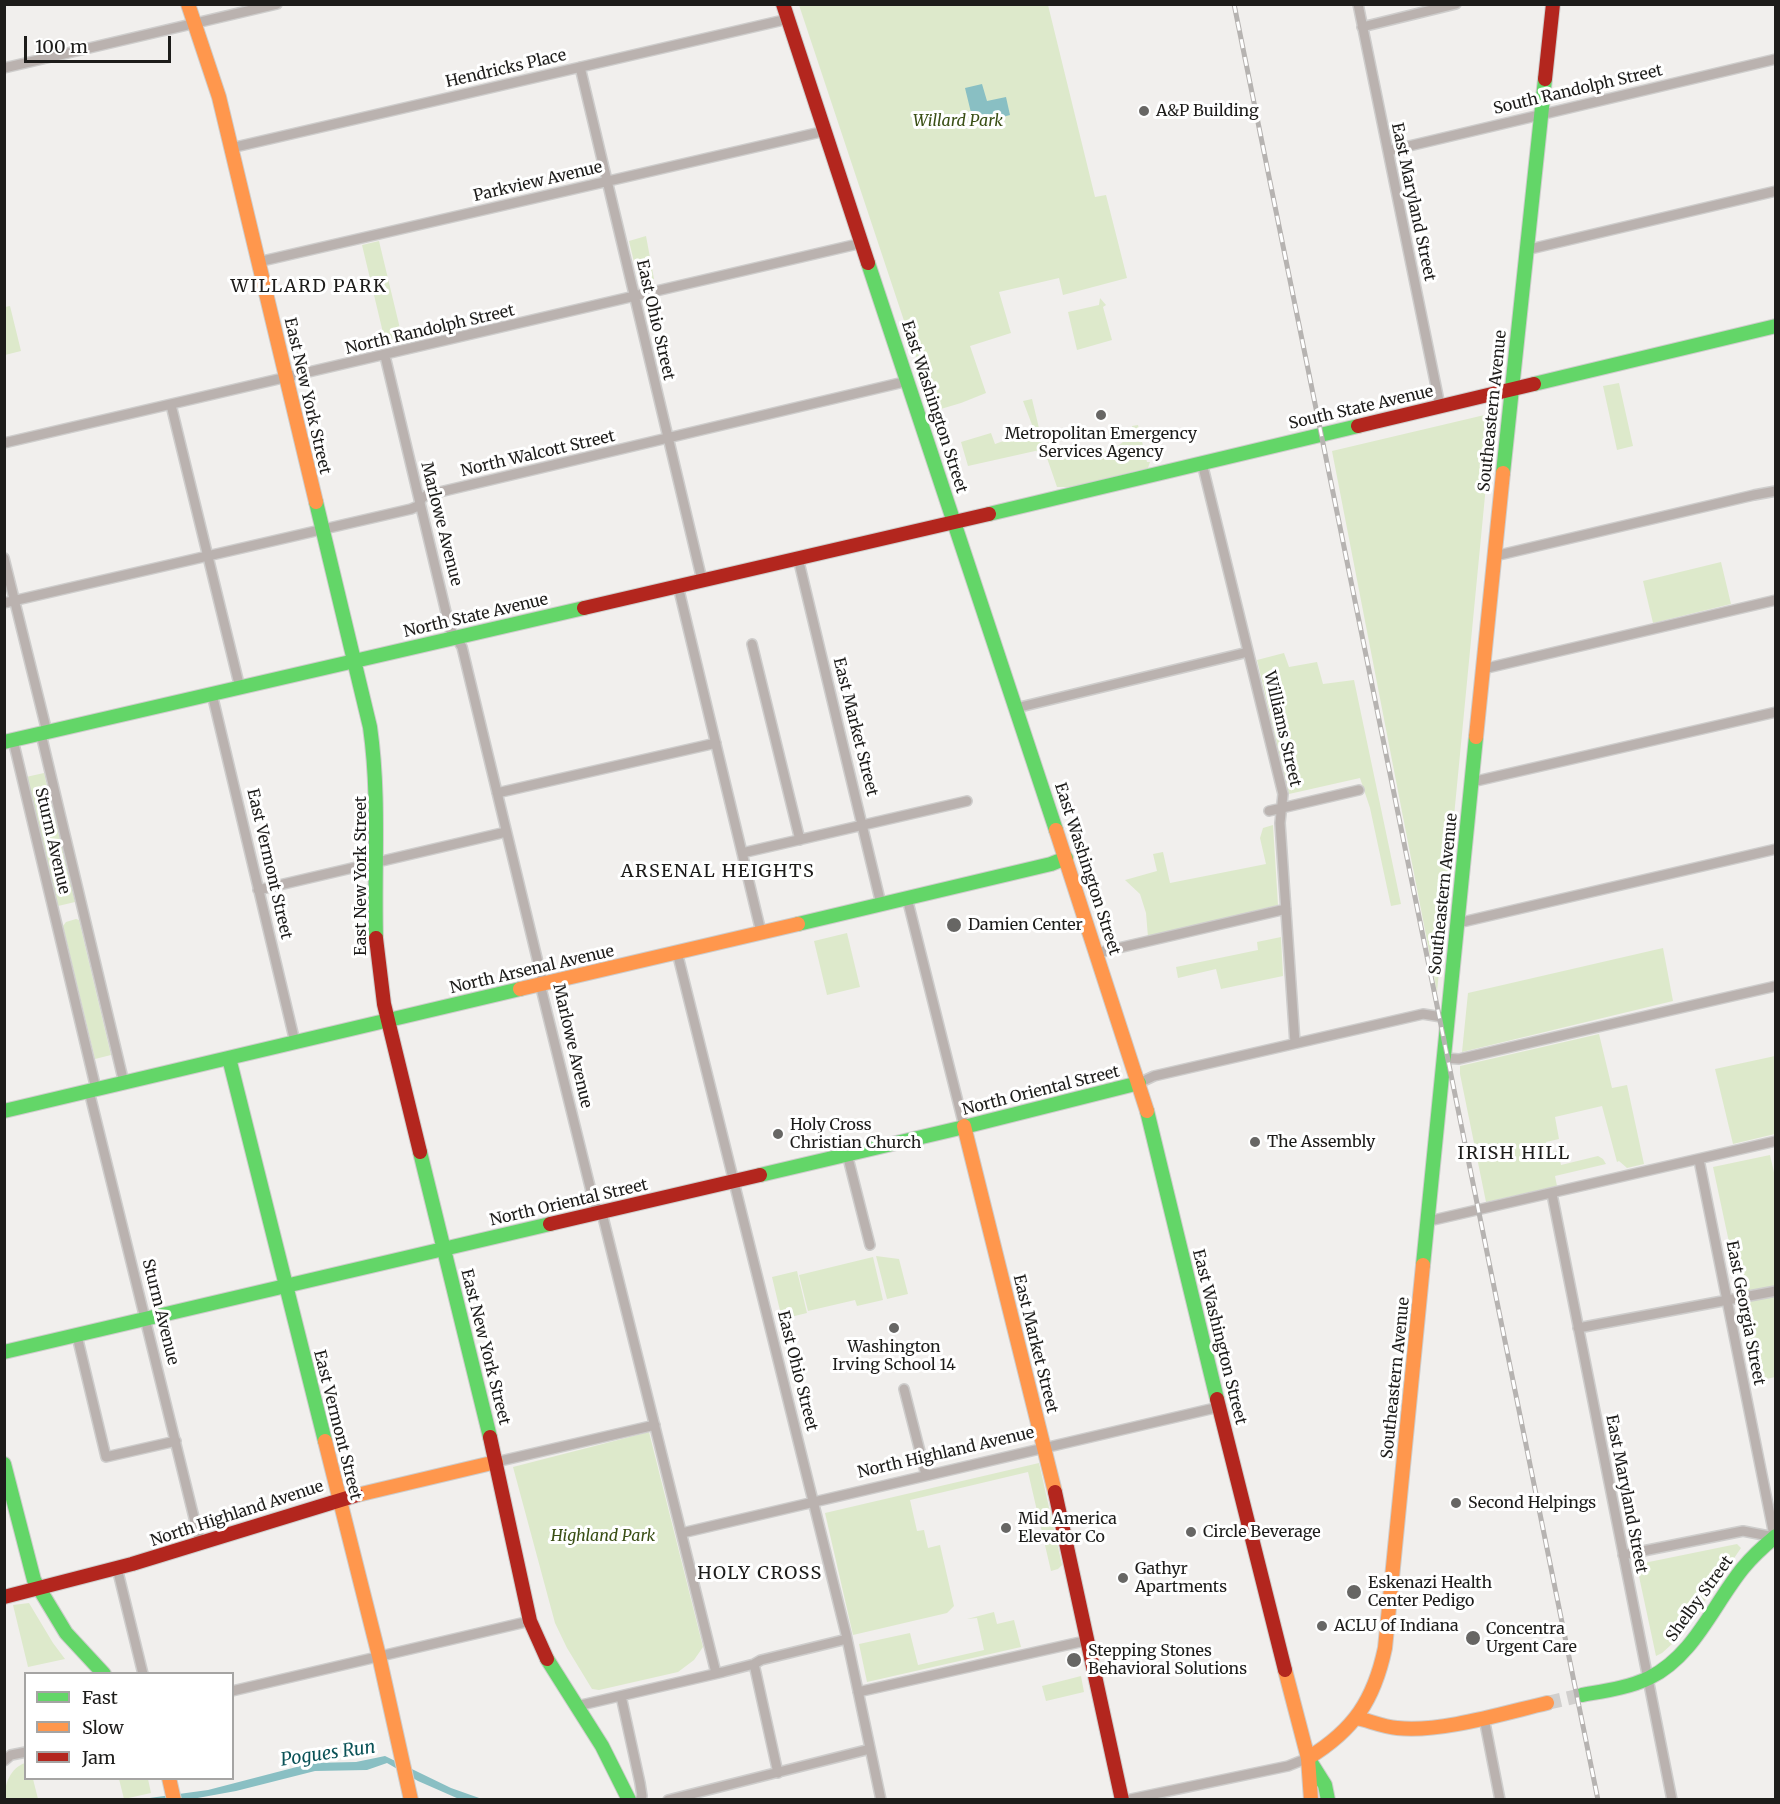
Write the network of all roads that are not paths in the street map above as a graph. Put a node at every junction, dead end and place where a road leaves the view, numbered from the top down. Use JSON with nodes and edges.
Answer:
{"nodes":[{"id":1,"x":188,"y":4,"type":"edge"},
{"id":2,"x":277,"y":4,"type":"edge"},
{"id":3,"x":783,"y":4,"type":"edge"},
{"id":4,"x":1358,"y":4,"type":"edge"},
{"id":5,"x":1456,"y":4,"type":"edge"},
{"id":6,"x":1553,"y":4,"type":"edge"},
{"id":7,"x":788,"y":19,"type":"junction"},
{"id":8,"x":194,"y":23,"type":"junction"},
{"id":9,"x":1362,"y":27,"type":"junction"},
{"id":10,"x":1776,"y":58,"type":"edge"},
{"id":11,"x":580,"y":67,"type":"junction"},
{"id":12,"x":4,"y":68,"type":"edge"},
{"id":13,"x":1540,"y":115,"type":"junction"},
{"id":14,"x":825,"y":131,"type":"junction"},
{"id":15,"x":231,"y":148,"type":"junction"},
{"id":16,"x":1388,"y":151,"type":"junction"},
{"id":17,"x":606,"y":181,"type":"junction"},
{"id":18,"x":1776,"y":191,"type":"edge"},
{"id":19,"x":862,"y":243,"type":"junction"},
{"id":20,"x":1526,"y":250,"type":"junction"},
{"id":21,"x":258,"y":262,"type":"junction"},
{"id":22,"x":634,"y":298,"type":"junction"},
{"id":23,"x":1776,"y":326,"type":"edge"},
{"id":24,"x":385,"y":356,"type":"junction"},
{"id":25,"x":286,"y":378,"type":"junction"},
{"id":26,"x":908,"y":381,"type":"junction"},
{"id":27,"x":1511,"y":389,"type":"junction"},
{"id":28,"x":171,"y":405,"type":"junction"},
{"id":29,"x":1440,"y":406,"type":"junction"},
{"id":30,"x":668,"y":438,"type":"junction"},
{"id":31,"x":4,"y":444,"type":"edge"},
{"id":32,"x":1202,"y":463,"type":"junction"},
{"id":33,"x":1776,"y":491,"type":"edge"},
{"id":34,"x":420,"y":503,"type":"junction"},
{"id":35,"x":955,"y":521,"type":"junction"},
{"id":36,"x":322,"y":529,"type":"junction"},
{"id":37,"x":208,"y":556,"type":"junction"},
{"id":38,"x":1495,"y":556,"type":"junction"},
{"id":39,"x":4,"y":558,"type":"edge"},
{"id":40,"x":798,"y":558,"type":"junction"},
{"id":41,"x":702,"y":580,"type":"junction"},
{"id":42,"x":678,"y":586,"type":"junction"},
{"id":43,"x":1776,"y":600,"type":"edge"},
{"id":44,"x":15,"y":601,"type":"junction"},
{"id":45,"x":4,"y":603,"type":"edge"},
{"id":46,"x":456,"y":637,"type":"junction"},
{"id":47,"x":752,"y":644,"type":"dead end"},
{"id":48,"x":1248,"y":652,"type":"junction"},
{"id":49,"x":354,"y":661,"type":"junction"},
{"id":50,"x":1484,"y":669,"type":"junction"},
{"id":51,"x":240,"y":688,"type":"junction"},
{"id":52,"x":212,"y":694,"type":"junction"},
{"id":53,"x":1016,"y":708,"type":"junction"},
{"id":54,"x":1776,"y":712,"type":"edge"},
{"id":55,"x":44,"y":733,"type":"junction"},
{"id":56,"x":9,"y":741,"type":"edge"},
{"id":57,"x":716,"y":742,"type":"junction"},
{"id":58,"x":1472,"y":782,"type":"junction"},
{"id":59,"x":1359,"y":790,"type":"dead end"},
{"id":60,"x":497,"y":793,"type":"junction"},
{"id":61,"x":967,"y":801,"type":"dead end"},
{"id":62,"x":1282,"y":808,"type":"junction"},
{"id":63,"x":1269,"y":811,"type":"dead end"},
{"id":64,"x":862,"y":825,"type":"junction"},
{"id":65,"x":506,"y":832,"type":"junction"},
{"id":66,"x":800,"y":840,"type":"junction"},
{"id":67,"x":1776,"y":849,"type":"edge"},
{"id":68,"x":742,"y":853,"type":"junction"},
{"id":69,"x":1066,"y":858,"type":"junction"},
{"id":70,"x":376,"y":862,"type":"junction"},
{"id":71,"x":258,"y":890,"type":"junction"},
{"id":72,"x":907,"y":898,"type":"junction"},
{"id":73,"x":881,"y":904,"type":"junction"},
{"id":74,"x":1286,"y":909,"type":"junction"},
{"id":75,"x":1458,"y":922,"type":"junction"},
{"id":76,"x":761,"y":932,"type":"junction"},
{"id":77,"x":677,"y":952,"type":"junction"},
{"id":78,"x":1097,"y":953,"type":"junction"},
{"id":79,"x":541,"y":984,"type":"junction"},
{"id":80,"x":1776,"y":986,"type":"edge"},
{"id":81,"x":1448,"y":1017,"type":"junction"},
{"id":82,"x":387,"y":1020,"type":"junction"},
{"id":83,"x":295,"y":1042,"type":"junction"},
{"id":84,"x":1295,"y":1043,"type":"junction"},
{"id":85,"x":229,"y":1058,"type":"junction"},
{"id":86,"x":1444,"y":1058,"type":"junction"},
{"id":87,"x":124,"y":1083,"type":"junction"},
{"id":88,"x":1139,"y":1083,"type":"junction"},
{"id":89,"x":93,"y":1090,"type":"junction"},
{"id":90,"x":4,"y":1111,"type":"edge"},
{"id":91,"x":964,"y":1126,"type":"junction"},
{"id":92,"x":1776,"y":1142,"type":"edge"},
{"id":93,"x":848,"y":1154,"type":"junction"},
{"id":94,"x":1699,"y":1160,"type":"junction"},
{"id":95,"x":734,"y":1181,"type":"junction"},
{"id":96,"x":1552,"y":1194,"type":"junction"},
{"id":97,"x":600,"y":1212,"type":"junction"},
{"id":98,"x":1429,"y":1221,"type":"junction"},
{"id":99,"x":870,"y":1245,"type":"dead end"},
{"id":100,"x":443,"y":1250,"type":"junction"},
{"id":101,"x":286,"y":1287,"type":"junction"},
{"id":102,"x":1776,"y":1291,"type":"edge"},
{"id":103,"x":1727,"y":1300,"type":"junction"},
{"id":104,"x":146,"y":1320,"type":"junction"},
{"id":105,"x":1578,"y":1328,"type":"junction"},
{"id":106,"x":76,"y":1336,"type":"junction"},
{"id":107,"x":4,"y":1352,"type":"edge"},
{"id":108,"x":904,"y":1389,"type":"dead end"},
{"id":109,"x":1219,"y":1407,"type":"junction"},
{"id":110,"x":655,"y":1425,"type":"junction"},
{"id":111,"x":176,"y":1441,"type":"junction"},
{"id":112,"x":1044,"y":1447,"type":"junction"},
{"id":113,"x":496,"y":1462,"type":"junction"},
{"id":114,"x":5,"y":1471,"type":"edge"},
{"id":115,"x":926,"y":1475,"type":"junction"},
{"id":116,"x":339,"y":1499,"type":"junction"},
{"id":117,"x":813,"y":1502,"type":"junction"},
{"id":118,"x":682,"y":1533,"type":"junction"},
{"id":119,"x":1775,"y":1539,"type":"edge"},
{"id":120,"x":200,"y":1542,"type":"junction"},
{"id":121,"x":1623,"y":1555,"type":"junction"},
{"id":122,"x":117,"y":1568,"type":"junction"},
{"id":123,"x":37,"y":1587,"type":"junction"},
{"id":124,"x":4,"y":1597,"type":"edge"},
{"id":125,"x":530,"y":1621,"type":"junction"},
{"id":126,"x":847,"y":1639,"type":"junction"},
{"id":127,"x":1089,"y":1640,"type":"junction"},
{"id":128,"x":379,"y":1656,"type":"junction"},
{"id":129,"x":753,"y":1664,"type":"junction"},
{"id":130,"x":102,"y":1672,"type":"edge"},
{"id":131,"x":143,"y":1672,"type":"edge"},
{"id":132,"x":716,"y":1673,"type":"junction"},
{"id":133,"x":1647,"y":1678,"type":"junction"},
{"id":134,"x":234,"y":1691,"type":"edge"},
{"id":135,"x":858,"y":1692,"type":"junction"},
{"id":136,"x":1582,"y":1695,"type":"tunnel mouth"},
{"id":137,"x":621,"y":1696,"type":"junction"},
{"id":138,"x":1547,"y":1703,"type":"tunnel mouth"},
{"id":139,"x":577,"y":1706,"type":"junction"},
{"id":140,"x":1357,"y":1718,"type":"junction"},
{"id":141,"x":1484,"y":1718,"type":"junction"},
{"id":142,"x":870,"y":1749,"type":"junction"},
{"id":143,"x":24,"y":1752,"type":"edge"},
{"id":144,"x":1308,"y":1758,"type":"junction"},
{"id":145,"x":4,"y":1761,"type":"edge"},
{"id":146,"x":778,"y":1773,"type":"junction"},
{"id":147,"x":170,"y":1780,"type":"edge"},
{"id":148,"x":174,"y":1800,"type":"edge"},
{"id":149,"x":411,"y":1800,"type":"edge"},
{"id":150,"x":629,"y":1800,"type":"edge"},
{"id":151,"x":640,"y":1800,"type":"edge"},
{"id":152,"x":668,"y":1800,"type":"edge"},
{"id":153,"x":881,"y":1800,"type":"edge"},
{"id":154,"x":1124,"y":1800,"type":"edge"},
{"id":155,"x":1311,"y":1800,"type":"edge"},
{"id":156,"x":1328,"y":1800,"type":"edge"},
{"id":157,"x":1500,"y":1800,"type":"edge"},
{"id":158,"x":1672,"y":1800,"type":"edge"}],
"edges":[{"from":1,"to":8,"type":"main road","name":"East New York Street"},
{"from":2,"to":8,"type":"street"},
{"from":3,"to":7,"type":"main road","name":"East Washington Street"},
{"from":4,"to":9,"type":"street","name":"East Maryland Street"},
{"from":5,"to":9,"type":"street"},
{"from":6,"to":13,"type":"main road","name":"Southeastern Avenue"},
{"from":7,"to":11,"type":"street","name":"Hendricks Place"},
{"from":7,"to":14,"type":"main road","name":"East Washington Street"},
{"from":8,"to":12,"type":"street"},
{"from":8,"to":15,"type":"main road","name":"East New York Street"},
{"from":9,"to":16,"type":"street","name":"East Maryland Street"},
{"from":10,"to":13,"type":"street","name":"South Randolph Street"},
{"from":11,"to":15,"type":"street","name":"Hendricks Place"},
{"from":11,"to":17,"type":"street","name":"East Ohio Street"},
{"from":13,"to":16,"type":"street","name":"South Randolph Street"},
{"from":13,"to":20,"type":"main road","name":"Southeastern Avenue"},
{"from":14,"to":17,"type":"street","name":"Parkview Avenue"},
{"from":14,"to":19,"type":"main road","name":"East Washington Street"},
{"from":15,"to":21,"type":"main road","name":"East New York Street"},
{"from":16,"to":29,"type":"street","name":"East Maryland Street"},
{"from":17,"to":21,"type":"street","name":"Parkview Avenue"},
{"from":17,"to":22,"type":"street","name":"East Ohio Street"},
{"from":18,"to":20,"type":"street"},
{"from":19,"to":22,"type":"street","name":"North Randolph Street"},
{"from":19,"to":26,"type":"main road","name":"East Washington Street"},
{"from":20,"to":27,"type":"main road","name":"Southeastern Avenue"},
{"from":21,"to":25,"type":"main road","name":"East New York Street"},
{"from":22,"to":24,"type":"street","name":"North Randolph Street"},
{"from":22,"to":30,"type":"street","name":"East Ohio Street"},
{"from":23,"to":27,"type":"main road","name":"South State Avenue"},
{"from":24,"to":25,"type":"street","name":"North Randolph Street"},
{"from":24,"to":34,"type":"street","name":"Marlowe Avenue"},
{"from":25,"to":28,"type":"street","name":"North Randolph Street"},
{"from":25,"to":36,"type":"main road","name":"East New York Street"},
{"from":26,"to":30,"type":"street","name":"North Walcott Street"},
{"from":26,"to":35,"type":"main road","name":"East Washington Street"},
{"from":27,"to":29,"type":"main road","name":"South State Avenue"},
{"from":27,"to":38,"type":"main road","name":"Southeastern Avenue"},
{"from":28,"to":31,"type":"street","name":"North Randolph Street"},
{"from":28,"to":37,"type":"street"},
{"from":29,"to":32,"type":"main road","name":"South State Avenue"},
{"from":30,"to":34,"type":"street","name":"North Walcott Street"},
{"from":30,"to":41,"type":"street","name":"East Ohio Street"},
{"from":32,"to":35,"type":"main road","name":"South State Avenue"},
{"from":32,"to":48,"type":"street","name":"Williams Street"},
{"from":33,"to":38,"type":"street"},
{"from":34,"to":36,"type":"street","name":"North Walcott Street"},
{"from":34,"to":46,"type":"street","name":"Marlowe Avenue"},
{"from":35,"to":40,"type":"main road","name":"North State Avenue"},
{"from":35,"to":53,"type":"main road","name":"East Washington Street"},
{"from":36,"to":37,"type":"street","name":"North Walcott Street"},
{"from":36,"to":49,"type":"main road","name":"East New York Street"},
{"from":37,"to":44,"type":"street","name":"North Walcott Street"},
{"from":37,"to":51,"type":"street"},
{"from":38,"to":50,"type":"main road","name":"Southeastern Avenue"},
{"from":39,"to":44,"type":"street","name":"Sturm Avenue"},
{"from":40,"to":41,"type":"main road","name":"North State Avenue"},
{"from":40,"to":64,"type":"street","name":"East Market Street"},
{"from":41,"to":42,"type":"main road","name":"North State Avenue"},
{"from":42,"to":46,"type":"main road","name":"North State Avenue"},
{"from":42,"to":57,"type":"street"},
{"from":43,"to":50,"type":"street"},
{"from":44,"to":45,"type":"street","name":"North Walcott Street"},
{"from":44,"to":55,"type":"street","name":"Sturm Avenue"},
{"from":46,"to":49,"type":"main road","name":"North State Avenue"},
{"from":46,"to":60,"type":"street","name":"Marlowe Avenue"},
{"from":47,"to":66,"type":"street"},
{"from":48,"to":53,"type":"street"},
{"from":48,"to":62,"type":"street","name":"Williams Street"},
{"from":49,"to":51,"type":"main road","name":"North State Avenue"},
{"from":49,"to":70,"type":"main road","name":"East New York Street"},
{"from":50,"to":58,"type":"main road","name":"Southeastern Avenue"},
{"from":51,"to":52,"type":"main road","name":"North State Avenue"},
{"from":52,"to":55,"type":"main road","name":"North State Avenue"},
{"from":52,"to":71,"type":"street","name":"East Vermont Street"},
{"from":53,"to":69,"type":"main road","name":"East Washington Street"},
{"from":54,"to":58,"type":"street"},
{"from":55,"to":56,"type":"main road","name":"North State Avenue"},
{"from":55,"to":87,"type":"street","name":"Sturm Avenue"},
{"from":56,"to":89,"type":"street","name":"Sturm Avenue"},
{"from":57,"to":60,"type":"street"},
{"from":57,"to":68,"type":"street"},
{"from":58,"to":75,"type":"main road","name":"Southeastern Avenue"},
{"from":59,"to":62,"type":"street"},
{"from":60,"to":65,"type":"street","name":"Marlowe Avenue"},
{"from":61,"to":64,"type":"street"},
{"from":62,"to":63,"type":"street"},
{"from":62,"to":74,"type":"street","name":"Williams Street"},
{"from":64,"to":66,"type":"street"},
{"from":64,"to":73,"type":"street","name":"East Market Street"},
{"from":65,"to":70,"type":"street"},
{"from":65,"to":79,"type":"street","name":"Marlowe Avenue"},
{"from":66,"to":68,"type":"street"},
{"from":67,"to":75,"type":"street"},
{"from":68,"to":76,"type":"street"},
{"from":69,"to":72,"type":"main road","name":"North Arsenal Avenue"},
{"from":69,"to":78,"type":"main road","name":"East Washington Street"},
{"from":70,"to":71,"type":"street"},
{"from":70,"to":82,"type":"main road","name":"East New York Street"},
{"from":71,"to":83,"type":"street","name":"East Vermont Street"},
{"from":72,"to":73,"type":"main road","name":"North Arsenal Avenue"},
{"from":72,"to":91,"type":"street","name":"East Market Street"},
{"from":73,"to":76,"type":"main road","name":"North Arsenal Avenue"},
{"from":74,"to":78,"type":"street"},
{"from":74,"to":84,"type":"street","name":"Williams Street"},
{"from":75,"to":81,"type":"main road","name":"Southeastern Avenue"},
{"from":76,"to":77,"type":"main road","name":"North Arsenal Avenue"},
{"from":77,"to":79,"type":"main road","name":"North Arsenal Avenue"},
{"from":77,"to":95,"type":"street","name":"East Ohio Street"},
{"from":78,"to":88,"type":"main road","name":"East Washington Street"},
{"from":79,"to":82,"type":"main road","name":"North Arsenal Avenue"},
{"from":79,"to":97,"type":"street","name":"Marlowe Avenue"},
{"from":80,"to":86,"type":"street"},
{"from":81,"to":84,"type":"street"},
{"from":81,"to":86,"type":"main road","name":"Southeastern Avenue"},
{"from":82,"to":83,"type":"main road","name":"North Arsenal Avenue"},
{"from":82,"to":100,"type":"main road","name":"East New York Street"},
{"from":83,"to":85,"type":"main road","name":"North Arsenal Avenue"},
{"from":84,"to":88,"type":"street"},
{"from":85,"to":87,"type":"main road","name":"North Arsenal Avenue"},
{"from":85,"to":101,"type":"main road","name":"East Vermont Street"},
{"from":86,"to":98,"type":"main road","name":"Southeastern Avenue"},
{"from":87,"to":89,"type":"main road","name":"North Arsenal Avenue"},
{"from":88,"to":91,"type":"main road","name":"North Oriental Street"},
{"from":88,"to":109,"type":"main road","name":"East Washington Street"},
{"from":89,"to":90,"type":"main road","name":"North Arsenal Avenue"},
{"from":89,"to":104,"type":"street","name":"Sturm Avenue"},
{"from":91,"to":93,"type":"main road","name":"North Oriental Street"},
{"from":91,"to":112,"type":"main road","name":"East Market Street"},
{"from":92,"to":94,"type":"street"},
{"from":93,"to":95,"type":"main road","name":"North Oriental Street"},
{"from":93,"to":99,"type":"street"},
{"from":94,"to":96,"type":"street"},
{"from":94,"to":103,"type":"street","name":"East Georgia Street"},
{"from":95,"to":97,"type":"main road","name":"North Oriental Street"},
{"from":95,"to":117,"type":"street","name":"East Ohio Street"},
{"from":96,"to":98,"type":"street"},
{"from":96,"to":105,"type":"street","name":"East Maryland Street"},
{"from":97,"to":100,"type":"main road","name":"North Oriental Street"},
{"from":97,"to":110,"type":"street","name":"Marlowe Avenue"},
{"from":98,"to":140,"type":"main road","name":"Southeastern Avenue"},
{"from":100,"to":101,"type":"main road","name":"North Oriental Street"},
{"from":100,"to":113,"type":"main road","name":"East New York Street"},
{"from":101,"to":104,"type":"main road","name":"North Oriental Street"},
{"from":101,"to":116,"type":"main road","name":"East Vermont Street"},
{"from":102,"to":103,"type":"street"},
{"from":103,"to":105,"type":"street"},
{"from":103,"to":119,"type":"street","name":"East Georgia Street"},
{"from":104,"to":106,"type":"main road","name":"North Oriental Street"},
{"from":104,"to":111,"type":"street","name":"Sturm Avenue"},
{"from":105,"to":121,"type":"street","name":"East Maryland Street"},
{"from":106,"to":107,"type":"main road","name":"North Oriental Street"},
{"from":106,"to":111,"type":"street"},
{"from":108,"to":115,"type":"street"},
{"from":109,"to":112,"type":"street","name":"North Highland Avenue"},
{"from":109,"to":144,"type":"main road","name":"East Washington Street"},
{"from":110,"to":113,"type":"street","name":"North Highland Avenue"},
{"from":110,"to":118,"type":"street","name":"Marlowe Avenue"},
{"from":111,"to":120,"type":"street","name":"Sturm Avenue"},
{"from":112,"to":115,"type":"street","name":"North Highland Avenue"},
{"from":112,"to":127,"type":"main road","name":"East Market Street"},
{"from":113,"to":116,"type":"main road","name":"North Highland Avenue"},
{"from":113,"to":125,"type":"main road","name":"East New York Street"},
{"from":114,"to":123,"type":"main road"},
{"from":115,"to":117,"type":"street","name":"North Highland Avenue"},
{"from":116,"to":120,"type":"main road","name":"North Highland Avenue"},
{"from":116,"to":128,"type":"main road","name":"East Vermont Street"},
{"from":117,"to":118,"type":"street","name":"North Highland Avenue"},
{"from":117,"to":126,"type":"street","name":"East Ohio Street"},
{"from":118,"to":132,"type":"street","name":"Marlowe Avenue"},
{"from":119,"to":121,"type":"street","name":"Shelby Street"},
{"from":119,"to":133,"type":"main road","name":"Shelby Street"},
{"from":120,"to":122,"type":"main road","name":"North Highland Avenue"},
{"from":121,"to":133,"type":"street","name":"East Maryland Street"},
{"from":122,"to":123,"type":"main road","name":"North Highland Avenue"},
{"from":122,"to":131,"type":"street"},
{"from":123,"to":124,"type":"main road","name":"North Highland Avenue"},
{"from":123,"to":130,"type":"main road"},
{"from":125,"to":128,"type":"street"},
{"from":125,"to":139,"type":"main road","name":"East New York Street"},
{"from":126,"to":129,"type":"street"},
{"from":126,"to":135,"type":"street","name":"East Ohio Street"},
{"from":127,"to":135,"type":"street"},
{"from":127,"to":154,"type":"main road","name":"East Market Street"},
{"from":128,"to":134,"type":"street"},
{"from":128,"to":149,"type":"main road","name":"East Vermont Street"},
{"from":129,"to":132,"type":"street"},
{"from":129,"to":146,"type":"street"},
{"from":132,"to":137,"type":"street"},
{"from":133,"to":136,"type":"main road","name":"Shelby Street"},
{"from":133,"to":158,"type":"street","name":"East Maryland Street"},
{"from":135,"to":142,"type":"street","name":"East Ohio Street"},
{"from":137,"to":139,"type":"street"},
{"from":137,"to":151,"type":"street"},
{"from":138,"to":141,"type":"main road"},
{"from":139,"to":150,"type":"main road","name":"East New York Street"},
{"from":140,"to":141,"type":"main road"},
{"from":140,"to":144,"type":"main road","name":"Southeastern Avenue"},
{"from":141,"to":157,"type":"street"},
{"from":142,"to":146,"type":"street"},
{"from":142,"to":153,"type":"street","name":"East Ohio Street"},
{"from":143,"to":145,"type":"street"},
{"from":144,"to":154,"type":"street"},
{"from":144,"to":155,"type":"main road","name":"East Washington Street"},
{"from":144,"to":156,"type":"main road","name":"East Washington Street"},
{"from":146,"to":152,"type":"street"},
{"from":147,"to":148,"type":"main road"}]}
